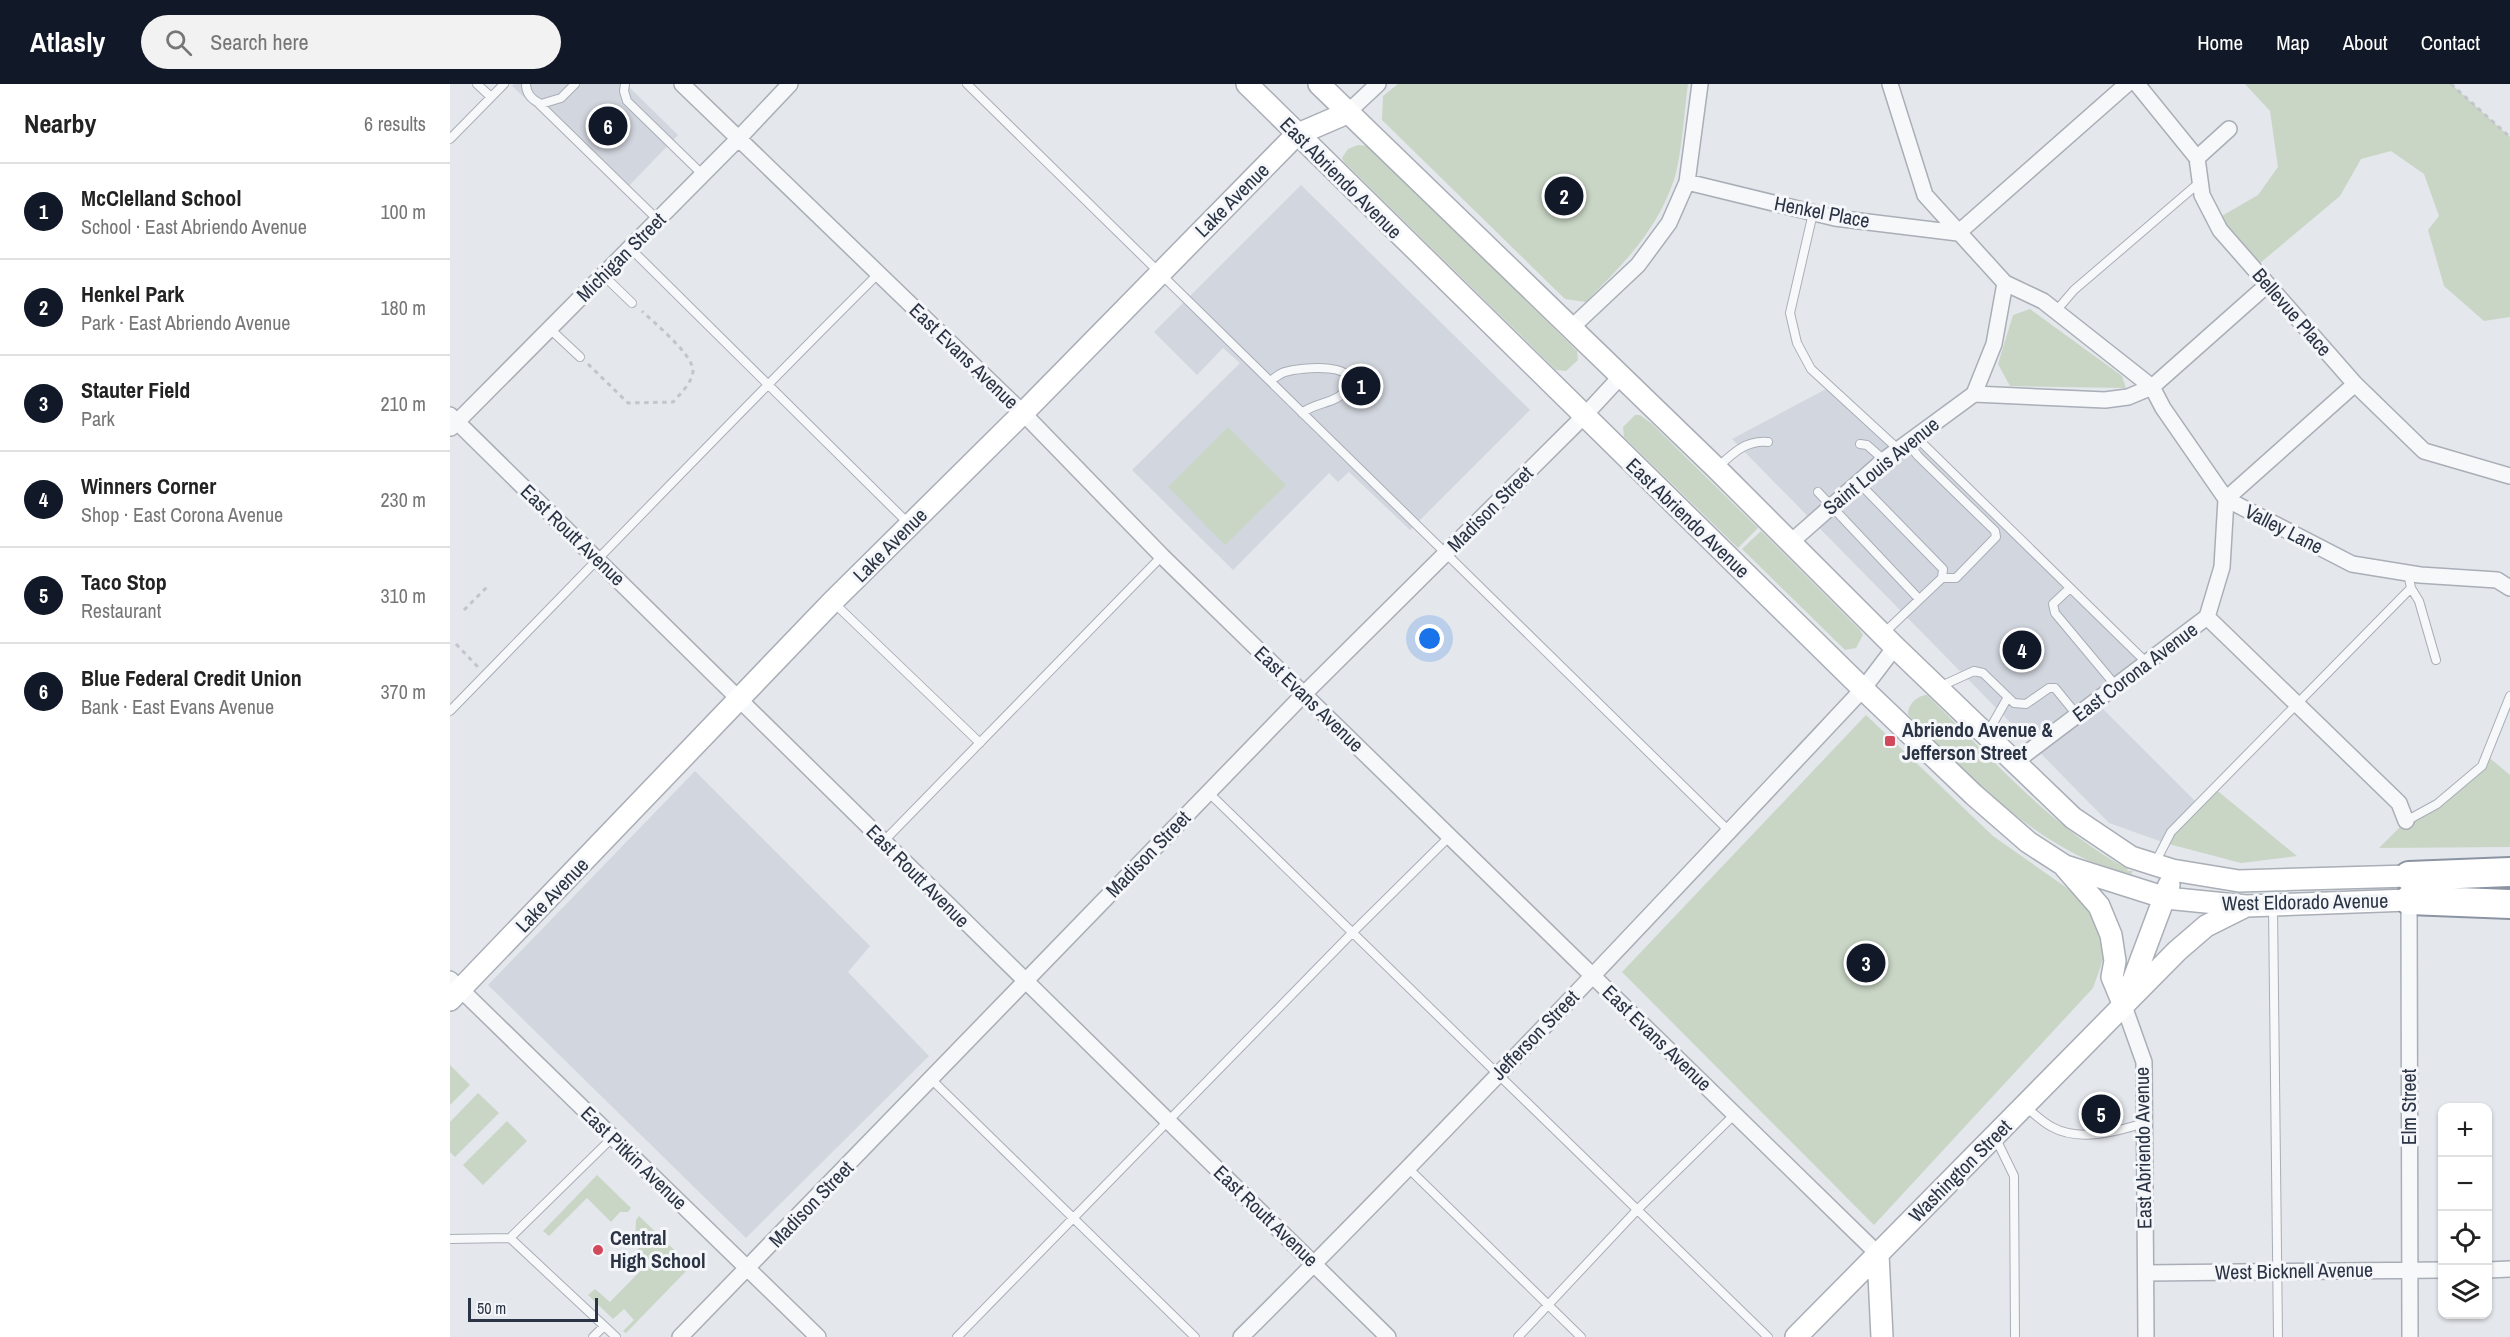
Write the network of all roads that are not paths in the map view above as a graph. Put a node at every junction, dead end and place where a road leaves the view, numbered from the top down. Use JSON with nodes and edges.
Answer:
{"nodes":[{"id":1,"x":477,"y":84,"type":"edge"},
{"id":2,"x":504,"y":84,"type":"edge"},
{"id":3,"x":526,"y":84,"type":"edge"},
{"id":4,"x":575,"y":84,"type":"edge"},
{"id":5,"x":625,"y":84,"type":"edge"},
{"id":6,"x":682,"y":84,"type":"edge"},
{"id":7,"x":790,"y":84,"type":"edge"},
{"id":8,"x":967,"y":84,"type":"edge"},
{"id":9,"x":1247,"y":84,"type":"edge"},
{"id":10,"x":1319,"y":84,"type":"edge"},
{"id":11,"x":1378,"y":84,"type":"edge"},
{"id":12,"x":1700,"y":84,"type":"edge"},
{"id":13,"x":1890,"y":84,"type":"edge"},
{"id":14,"x":2127,"y":84,"type":"edge"},
{"id":15,"x":2137,"y":84,"type":"edge"},
{"id":16,"x":490,"y":97,"type":"junction"},
{"id":17,"x":536,"y":101,"type":"junction"},
{"id":18,"x":1347,"y":112,"type":"junction"},
{"id":19,"x":2229,"y":129,"type":"dead end"},
{"id":20,"x":1296,"y":135,"type":"junction"},
{"id":21,"x":739,"y":138,"type":"junction"},
{"id":22,"x":450,"y":139,"type":"edge"},
{"id":23,"x":2197,"y":158,"type":"junction"},
{"id":24,"x":703,"y":174,"type":"junction"},
{"id":25,"x":1687,"y":182,"type":"junction"},
{"id":26,"x":2200,"y":182,"type":"junction"},
{"id":27,"x":1813,"y":213,"type":"junction"},
{"id":28,"x":658,"y":220,"type":"junction"},
{"id":29,"x":1958,"y":233,"type":"junction"},
{"id":30,"x":630,"y":248,"type":"junction"},
{"id":31,"x":879,"y":273,"type":"junction"},
{"id":32,"x":1159,"y":273,"type":"junction"},
{"id":33,"x":603,"y":275,"type":"junction"},
{"id":34,"x":2005,"y":283,"type":"junction"},
{"id":35,"x":2267,"y":285,"type":"junction"},
{"id":36,"x":632,"y":303,"type":"road end"},
{"id":37,"x":2056,"y":311,"type":"junction"},
{"id":38,"x":550,"y":329,"type":"junction"},
{"id":39,"x":1570,"y":329,"type":"junction"},
{"id":40,"x":580,"y":357,"type":"road end"},
{"id":41,"x":1621,"y":376,"type":"junction"},
{"id":42,"x":1270,"y":381,"type":"junction"},
{"id":43,"x":768,"y":382,"type":"junction"},
{"id":44,"x":2355,"y":384,"type":"junction"},
{"id":45,"x":2152,"y":387,"type":"junction"},
{"id":46,"x":1974,"y":394,"type":"junction"},
{"id":47,"x":1302,"y":412,"type":"junction"},
{"id":48,"x":1023,"y":413,"type":"junction"},
{"id":49,"x":1584,"y":416,"type":"junction"},
{"id":50,"x":452,"y":422,"type":"edge"},
{"id":51,"x":1768,"y":442,"type":"dead end"},
{"id":52,"x":1907,"y":442,"type":"junction"},
{"id":53,"x":1860,"y":444,"type":"dead end"},
{"id":54,"x":1884,"y":460,"type":"junction"},
{"id":55,"x":1716,"y":468,"type":"junction"},
{"id":56,"x":2510,"y":476,"type":"edge"},
{"id":57,"x":1859,"y":483,"type":"junction"},
{"id":58,"x":1818,"y":492,"type":"dead end"},
{"id":59,"x":2226,"y":499,"type":"junction"},
{"id":60,"x":1831,"y":507,"type":"junction"},
{"id":61,"x":910,"y":525,"type":"junction"},
{"id":62,"x":1791,"y":542,"type":"junction"},
{"id":63,"x":1446,"y":553,"type":"junction"},
{"id":64,"x":1162,"y":556,"type":"junction"},
{"id":65,"x":599,"y":560,"type":"junction"},
{"id":66,"x":1942,"y":578,"type":"junction"},
{"id":67,"x":2409,"y":581,"type":"junction"},
{"id":68,"x":2070,"y":588,"type":"junction"},
{"id":69,"x":2510,"y":588,"type":"edge"},
{"id":70,"x":1919,"y":599,"type":"junction"},
{"id":71,"x":832,"y":602,"type":"junction"},
{"id":72,"x":2207,"y":617,"type":"junction"},
{"id":73,"x":1889,"y":641,"type":"junction"},
{"id":74,"x":2436,"y":660,"type":"dead end"},
{"id":75,"x":2146,"y":663,"type":"junction"},
{"id":76,"x":2116,"y":686,"type":"junction"},
{"id":77,"x":1937,"y":687,"type":"junction"},
{"id":78,"x":1863,"y":689,"type":"junction"},
{"id":79,"x":1304,"y":694,"type":"junction"},
{"id":80,"x":2510,"y":696,"type":"edge"},
{"id":81,"x":2008,"y":697,"type":"junction"},
{"id":82,"x":741,"y":699,"type":"junction"},
{"id":83,"x":2296,"y":703,"type":"junction"},
{"id":84,"x":450,"y":711,"type":"edge"},
{"id":85,"x":2077,"y":715,"type":"junction"},
{"id":86,"x":1986,"y":735,"type":"junction"},
{"id":87,"x":980,"y":742,"type":"junction"},
{"id":88,"x":2015,"y":762,"type":"junction"},
{"id":89,"x":1208,"y":792,"type":"junction"},
{"id":90,"x":2406,"y":821,"type":"joint"},
{"id":91,"x":1729,"y":831,"type":"junction"},
{"id":92,"x":1450,"y":836,"type":"junction"},
{"id":93,"x":883,"y":842,"type":"junction"},
{"id":94,"x":2065,"y":866,"type":"junction"},
{"id":95,"x":2163,"y":867,"type":"junction"},
{"id":96,"x":2510,"y":872,"type":"edge"},
{"id":97,"x":2447,"y":873,"type":"junction"},
{"id":98,"x":2510,"y":880,"type":"edge"},
{"id":99,"x":2409,"y":888,"type":"junction"},
{"id":100,"x":2166,"y":898,"type":"junction"},
{"id":101,"x":2510,"y":904,"type":"edge"},
{"id":102,"x":2273,"y":905,"type":"junction"},
{"id":103,"x":2246,"y":906,"type":"junction"},
{"id":104,"x":1352,"y":933,"type":"junction"},
{"id":105,"x":1593,"y":975,"type":"junction"},
{"id":106,"x":1025,"y":981,"type":"junction"},
{"id":107,"x":454,"y":989,"type":"edge"},
{"id":108,"x":2124,"y":1006,"type":"junction"},
{"id":109,"x":1497,"y":1074,"type":"junction"},
{"id":110,"x":931,"y":1079,"type":"junction"},
{"id":111,"x":2024,"y":1106,"type":"junction"},
{"id":112,"x":1735,"y":1114,"type":"junction"},
{"id":113,"x":1169,"y":1122,"type":"junction"},
{"id":114,"x":2144,"y":1123,"type":"junction"},
{"id":115,"x":1995,"y":1136,"type":"junction"},
{"id":116,"x":613,"y":1137,"type":"junction"},
{"id":117,"x":1407,"y":1167,"type":"junction"},
{"id":118,"x":1637,"y":1210,"type":"junction"},
{"id":119,"x":1074,"y":1219,"type":"junction"},
{"id":120,"x":510,"y":1238,"type":"junction"},
{"id":121,"x":450,"y":1239,"type":"edge"},
{"id":122,"x":1878,"y":1254,"type":"junction"},
{"id":123,"x":1314,"y":1264,"type":"junction"},
{"id":124,"x":748,"y":1269,"type":"junction"},
{"id":125,"x":2510,"y":1269,"type":"edge"},
{"id":126,"x":2409,"y":1270,"type":"junction"},
{"id":127,"x":2438,"y":1270,"type":"edge"},
{"id":128,"x":2492,"y":1270,"type":"edge"},
{"id":129,"x":2277,"y":1272,"type":"junction"},
{"id":130,"x":2146,"y":1273,"type":"junction"},
{"id":131,"x":1549,"y":1306,"type":"junction"},
{"id":132,"x":604,"y":1326,"type":"junction"},
{"id":133,"x":593,"y":1337,"type":"edge"},
{"id":134,"x":616,"y":1337,"type":"edge"},
{"id":135,"x":680,"y":1337,"type":"edge"},
{"id":136,"x":818,"y":1337,"type":"edge"},
{"id":137,"x":957,"y":1337,"type":"edge"},
{"id":138,"x":1195,"y":1337,"type":"edge"},
{"id":139,"x":1241,"y":1337,"type":"edge"},
{"id":140,"x":1388,"y":1337,"type":"edge"},
{"id":141,"x":1518,"y":1337,"type":"edge"},
{"id":142,"x":1581,"y":1337,"type":"edge"},
{"id":143,"x":1768,"y":1337,"type":"edge"},
{"id":144,"x":1796,"y":1337,"type":"edge"},
{"id":145,"x":1882,"y":1337,"type":"edge"},
{"id":146,"x":2015,"y":1337,"type":"edge"},
{"id":147,"x":2146,"y":1337,"type":"edge"},
{"id":148,"x":2278,"y":1337,"type":"edge"},
{"id":149,"x":2410,"y":1337,"type":"edge"}],
"edges":[{"from":1,"to":16,"type":"lane"},
{"from":2,"to":16,"type":"lane"},
{"from":3,"to":17,"type":"lane"},
{"from":4,"to":17,"type":"lane"},
{"from":5,"to":24,"type":"lane"},
{"from":6,"to":21,"type":"street","name":"East Evans Avenue"},
{"from":7,"to":21,"type":"street","name":"Michigan Street"},
{"from":8,"to":32,"type":"lane"},
{"from":9,"to":20,"type":"main road","name":"East Abriendo Avenue"},
{"from":10,"to":18,"type":"main road"},
{"from":11,"to":18,"type":"street"},
{"from":12,"to":25,"type":"street"},
{"from":13,"to":29,"type":"street"},
{"from":14,"to":29,"type":"street"},
{"from":15,"to":23,"type":"street"},
{"from":16,"to":22,"type":"lane"},
{"from":17,"to":28,"type":"lane"},
{"from":18,"to":20,"type":"main road","name":"Lake Avenue"},
{"from":18,"to":39,"type":"main road"},
{"from":19,"to":23,"type":"street"},
{"from":20,"to":32,"type":"main road","name":"Lake Avenue"},
{"from":20,"to":49,"type":"main road","name":"East Abriendo Avenue"},
{"from":21,"to":24,"type":"street","name":"Michigan Street"},
{"from":21,"to":31,"type":"street","name":"East Evans Avenue"},
{"from":23,"to":26,"type":"street","name":"Bellevue Place"},
{"from":24,"to":28,"type":"street","name":"Michigan Street"},
{"from":25,"to":27,"type":"street","name":"Henkel Place"},
{"from":25,"to":39,"type":"street"},
{"from":26,"to":35,"type":"street","name":"Bellevue Place"},
{"from":26,"to":37,"type":"lane"},
{"from":27,"to":29,"type":"street","name":"Henkel Place"},
{"from":27,"to":52,"type":"lane"},
{"from":28,"to":30,"type":"street","name":"Michigan Street"},
{"from":29,"to":34,"type":"street"},
{"from":30,"to":33,"type":"street","name":"Michigan Street"},
{"from":30,"to":43,"type":"lane"},
{"from":31,"to":43,"type":"lane"},
{"from":31,"to":48,"type":"street","name":"East Evans Avenue"},
{"from":32,"to":42,"type":"lane"},
{"from":32,"to":48,"type":"main road","name":"Lake Avenue"},
{"from":33,"to":36,"type":"lane"},
{"from":33,"to":38,"type":"street","name":"Michigan Street"},
{"from":34,"to":37,"type":"street"},
{"from":34,"to":46,"type":"street"},
{"from":35,"to":44,"type":"street","name":"Bellevue Place"},
{"from":35,"to":45,"type":"street"},
{"from":37,"to":45,"type":"street"},
{"from":38,"to":40,"type":"lane"},
{"from":38,"to":50,"type":"street","name":"Michigan Street"},
{"from":39,"to":41,"type":"main road"},
{"from":41,"to":49,"type":"street","name":"Madison Street"},
{"from":41,"to":55,"type":"main road"},
{"from":42,"to":47,"type":"lane"},
{"from":42,"to":47,"type":"lane"},
{"from":43,"to":61,"type":"lane"},
{"from":43,"to":65,"type":"lane"},
{"from":44,"to":56,"type":"street","name":"Bellevue Place"},
{"from":44,"to":59,"type":"street","name":"Valley Lane"},
{"from":45,"to":46,"type":"street"},
{"from":45,"to":59,"type":"street"},
{"from":46,"to":52,"type":"street","name":"Saint Louis Avenue"},
{"from":47,"to":63,"type":"lane"},
{"from":48,"to":61,"type":"main road","name":"Lake Avenue"},
{"from":48,"to":64,"type":"street","name":"East Evans Avenue"},
{"from":49,"to":63,"type":"street","name":"Madison Street"},
{"from":49,"to":78,"type":"main road","name":"East Abriendo Avenue"},
{"from":50,"to":65,"type":"street","name":"East Routt Avenue"},
{"from":51,"to":55,"type":"lane"},
{"from":52,"to":54,"type":"street","name":"Saint Louis Avenue"},
{"from":52,"to":66,"type":"lane"},
{"from":52,"to":68,"type":"lane"},
{"from":53,"to":54,"type":"lane"},
{"from":54,"to":57,"type":"street","name":"Saint Louis Avenue"},
{"from":55,"to":62,"type":"main road"},
{"from":57,"to":60,"type":"street","name":"Saint Louis Avenue"},
{"from":57,"to":66,"type":"lane"},
{"from":58,"to":60,"type":"lane"},
{"from":59,"to":67,"type":"street","name":"Valley Lane"},
{"from":59,"to":72,"type":"street","name":"East Corona Avenue"},
{"from":60,"to":62,"type":"street","name":"Saint Louis Avenue"},
{"from":60,"to":70,"type":"lane"},
{"from":61,"to":71,"type":"main road","name":"Lake Avenue"},
{"from":62,"to":73,"type":"main road"},
{"from":63,"to":79,"type":"street","name":"Madison Street"},
{"from":63,"to":91,"type":"lane"},
{"from":64,"to":79,"type":"street","name":"East Evans Avenue"},
{"from":64,"to":87,"type":"lane"},
{"from":65,"to":82,"type":"street","name":"East Routt Avenue"},
{"from":65,"to":84,"type":"lane"},
{"from":66,"to":70,"type":"lane"},
{"from":67,"to":69,"type":"street","name":"Valley Lane"},
{"from":67,"to":74,"type":"lane"},
{"from":67,"to":83,"type":"lane"},
{"from":68,"to":75,"type":"lane"},
{"from":68,"to":76,"type":"lane"},
{"from":70,"to":73,"type":"lane"},
{"from":71,"to":82,"type":"main road","name":"Lake Avenue"},
{"from":71,"to":87,"type":"lane"},
{"from":72,"to":75,"type":"street","name":"East Corona Avenue"},
{"from":72,"to":83,"type":"street"},
{"from":73,"to":77,"type":"main road"},
{"from":73,"to":78,"type":"street","name":"Jefferson Street"},
{"from":75,"to":76,"type":"street","name":"East Corona Avenue"},
{"from":76,"to":85,"type":"street","name":"East Corona Avenue"},
{"from":77,"to":81,"type":"lane"},
{"from":77,"to":86,"type":"main road"},
{"from":78,"to":91,"type":"street","name":"Jefferson Street"},
{"from":78,"to":94,"type":"main road","name":"East Abriendo Avenue"},
{"from":79,"to":89,"type":"street","name":"Madison Street"},
{"from":79,"to":92,"type":"street","name":"East Evans Avenue"},
{"from":80,"to":90,"type":"lane"},
{"from":81,"to":85,"type":"lane"},
{"from":81,"to":86,"type":"lane"},
{"from":82,"to":93,"type":"street","name":"East Routt Avenue"},
{"from":82,"to":107,"type":"main road","name":"Lake Avenue"},
{"from":83,"to":90,"type":"street"},
{"from":83,"to":95,"type":"lane"},
{"from":85,"to":88,"type":"street","name":"East Corona Avenue"},
{"from":86,"to":88,"type":"main road"},
{"from":87,"to":93,"type":"lane"},
{"from":88,"to":95,"type":"main road"},
{"from":89,"to":104,"type":"lane"},
{"from":89,"to":106,"type":"street","name":"Madison Street"},
{"from":91,"to":105,"type":"street","name":"Jefferson Street"},
{"from":92,"to":104,"type":"lane"},
{"from":92,"to":105,"type":"street","name":"East Evans Avenue"},
{"from":93,"to":106,"type":"street","name":"East Routt Avenue"},
{"from":94,"to":100,"type":"main road","name":"East Abriendo Avenue"},
{"from":94,"to":108,"type":"main road"},
{"from":95,"to":99,"type":"main road"},
{"from":95,"to":100,"type":"main road"},
{"from":96,"to":97,"type":"highway"},
{"from":97,"to":98,"type":"highway"},
{"from":97,"to":99,"type":"highway"},
{"from":99,"to":101,"type":"highway"},
{"from":99,"to":102,"type":"main road","name":"West Eldorado Avenue"},
{"from":99,"to":126,"type":"street","name":"Elm Street"},
{"from":100,"to":103,"type":"main road","name":"West Eldorado Avenue"},
{"from":100,"to":108,"type":"main road"},
{"from":102,"to":103,"type":"main road","name":"West Eldorado Avenue"},
{"from":102,"to":129,"type":"lane"},
{"from":103,"to":108,"type":"main road","name":"Washington Street"},
{"from":104,"to":109,"type":"lane"},
{"from":104,"to":113,"type":"lane"},
{"from":105,"to":109,"type":"street","name":"Jefferson Street"},
{"from":105,"to":112,"type":"street","name":"East Evans Avenue"},
{"from":106,"to":110,"type":"street","name":"Madison Street"},
{"from":106,"to":113,"type":"street","name":"East Routt Avenue"},
{"from":107,"to":116,"type":"street","name":"East Pitkin Avenue"},
{"from":108,"to":111,"type":"main road","name":"Washington Street"},
{"from":108,"to":114,"type":"street","name":"East Abriendo Avenue"},
{"from":109,"to":117,"type":"street","name":"Jefferson Street"},
{"from":109,"to":118,"type":"lane"},
{"from":110,"to":119,"type":"lane"},
{"from":110,"to":124,"type":"street","name":"Madison Street"},
{"from":111,"to":114,"type":"lane"},
{"from":111,"to":115,"type":"main road","name":"Washington Street"},
{"from":112,"to":118,"type":"lane"},
{"from":112,"to":122,"type":"street","name":"East Evans Avenue"},
{"from":113,"to":119,"type":"lane"},
{"from":113,"to":123,"type":"street","name":"East Routt Avenue"},
{"from":114,"to":130,"type":"street","name":"East Abriendo Avenue"},
{"from":115,"to":122,"type":"main road","name":"Washington Street"},
{"from":115,"to":146,"type":"lane"},
{"from":116,"to":120,"type":"lane"},
{"from":116,"to":124,"type":"street","name":"East Pitkin Avenue"},
{"from":117,"to":123,"type":"street","name":"Jefferson Street"},
{"from":117,"to":131,"type":"lane"},
{"from":118,"to":131,"type":"lane"},
{"from":118,"to":143,"type":"lane"},
{"from":119,"to":137,"type":"lane"},
{"from":119,"to":138,"type":"lane"},
{"from":120,"to":121,"type":"lane"},
{"from":120,"to":132,"type":"lane"},
{"from":122,"to":144,"type":"main road","name":"Washington Street"},
{"from":122,"to":145,"type":"main road"},
{"from":123,"to":139,"type":"street","name":"Jefferson Street"},
{"from":123,"to":140,"type":"street","name":"East Routt Avenue"},
{"from":124,"to":135,"type":"street","name":"Madison Street"},
{"from":124,"to":136,"type":"street","name":"East Pitkin Avenue"},
{"from":125,"to":128,"type":"street"},
{"from":126,"to":127,"type":"street","name":"West Bicknell Avenue"},
{"from":126,"to":129,"type":"street","name":"West Bicknell Avenue"},
{"from":126,"to":149,"type":"street","name":"Elm Street"},
{"from":129,"to":130,"type":"street","name":"West Bicknell Avenue"},
{"from":129,"to":148,"type":"lane"},
{"from":130,"to":147,"type":"street","name":"East Abriendo Avenue"},
{"from":131,"to":141,"type":"lane"},
{"from":131,"to":142,"type":"lane"},
{"from":132,"to":133,"type":"lane"},
{"from":132,"to":134,"type":"lane"}]}
